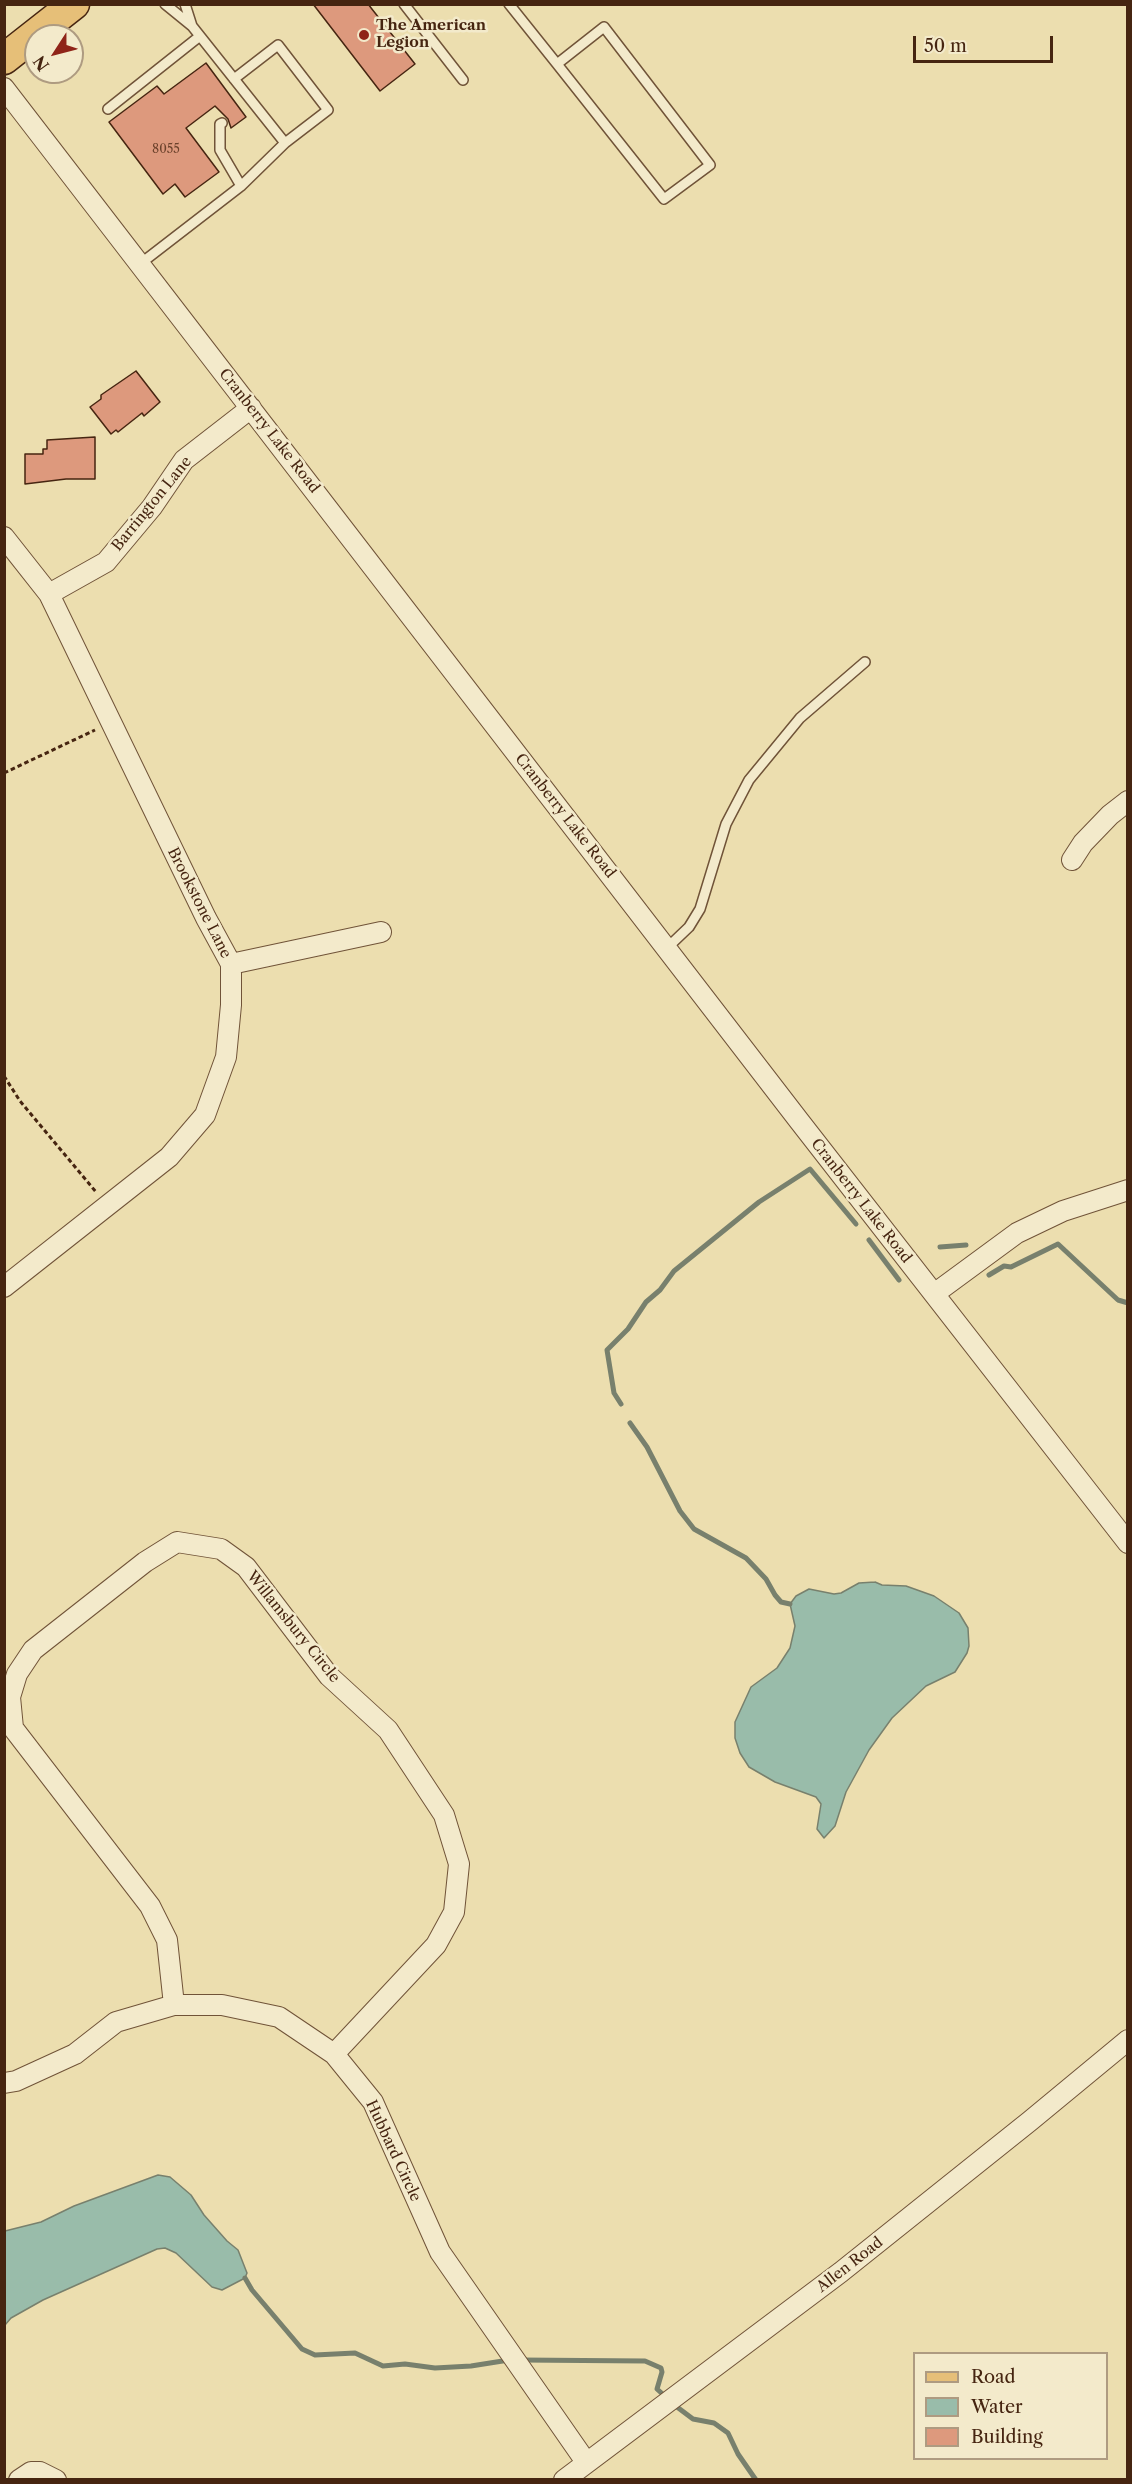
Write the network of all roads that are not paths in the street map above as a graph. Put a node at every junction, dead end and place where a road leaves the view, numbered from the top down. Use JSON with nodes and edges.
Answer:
{"nodes":[{"id":1,"x":74,"y":4,"type":"edge"},
{"id":2,"x":165,"y":4,"type":"edge"},
{"id":3,"x":185,"y":4,"type":"edge"},
{"id":4,"x":404,"y":4,"type":"edge"},
{"id":5,"x":510,"y":4,"type":"edge"},
{"id":6,"x":192,"y":26,"type":"junction"},
{"id":7,"x":200,"y":36,"type":"junction"},
{"id":8,"x":4,"y":59,"type":"edge"},
{"id":9,"x":557,"y":64,"type":"junction"},
{"id":10,"x":234,"y":79,"type":"junction"},
{"id":11,"x":463,"y":80,"type":"dead end"},
{"id":12,"x":4,"y":88,"type":"edge"},
{"id":13,"x":250,"y":100,"type":"junction"},
{"id":14,"x":242,"y":107,"type":"dead end"},
{"id":15,"x":108,"y":109,"type":"dead end"},
{"id":16,"x":222,"y":123,"type":"dead end"},
{"id":17,"x":285,"y":143,"type":"junction"},
{"id":18,"x":241,"y":186,"type":"junction"},
{"id":19,"x":140,"y":264,"type":"junction"},
{"id":20,"x":251,"y":408,"type":"junction"},
{"id":21,"x":4,"y":537,"type":"edge"},
{"id":22,"x":49,"y":594,"type":"junction"},
{"id":23,"x":865,"y":662,"type":"dead end"},
{"id":24,"x":1128,"y":801,"type":"edge"},
{"id":25,"x":1072,"y":860,"type":"dead end"},
{"id":26,"x":381,"y":932,"type":"dead end"},
{"id":27,"x":667,"y":948,"type":"junction"},
{"id":28,"x":231,"y":964,"type":"junction"},
{"id":29,"x":1128,"y":1190,"type":"edge"},
{"id":30,"x":4,"y":1287,"type":"edge"},
{"id":31,"x":934,"y":1294,"type":"junction"},
{"id":32,"x":1128,"y":1543,"type":"edge"},
{"id":33,"x":174,"y":2006,"type":"junction"},
{"id":34,"x":1128,"y":2040,"type":"edge"},
{"id":35,"x":334,"y":2054,"type":"junction"},
{"id":36,"x":4,"y":2083,"type":"edge"},
{"id":37,"x":586,"y":2462,"type":"junction"},
{"id":38,"x":19,"y":2480,"type":"edge"},
{"id":39,"x":56,"y":2480,"type":"edge"},
{"id":40,"x":564,"y":2480,"type":"edge"}],
"edges":[{"from":1,"to":8,"type":"main road"},
{"from":2,"to":6,"type":"lane"},
{"from":3,"to":6,"type":"lane"},
{"from":4,"to":11,"type":"lane"},
{"from":5,"to":9,"type":"lane"},
{"from":6,"to":7,"type":"lane"},
{"from":7,"to":10,"type":"lane"},
{"from":7,"to":15,"type":"lane"},
{"from":9,"to":9,"type":"lane"},
{"from":10,"to":13,"type":"lane"},
{"from":10,"to":17,"type":"lane"},
{"from":12,"to":19,"type":"street","name":"Cranberry Lake Road"},
{"from":13,"to":14,"type":"lane"},
{"from":13,"to":17,"type":"lane"},
{"from":16,"to":18,"type":"lane"},
{"from":17,"to":18,"type":"lane"},
{"from":18,"to":19,"type":"lane"},
{"from":19,"to":20,"type":"street","name":"Cranberry Lake Road"},
{"from":20,"to":22,"type":"street","name":"Barrington Lane"},
{"from":20,"to":27,"type":"street","name":"Cranberry Lake Road"},
{"from":21,"to":22,"type":"street","name":"Brookstone Lane"},
{"from":22,"to":28,"type":"street","name":"Brookstone Lane"},
{"from":23,"to":27,"type":"lane"},
{"from":24,"to":25,"type":"street"},
{"from":26,"to":28,"type":"street"},
{"from":27,"to":31,"type":"street","name":"Cranberry Lake Road"},
{"from":28,"to":30,"type":"street","name":"Brookstone Lane"},
{"from":29,"to":31,"type":"street"},
{"from":31,"to":32,"type":"street","name":"Cranberry Lake Road"},
{"from":33,"to":35,"type":"street","name":"Hubbard Circle"},
{"from":33,"to":35,"type":"street","name":"Willamsbury Circle"},
{"from":33,"to":36,"type":"street","name":"Hubbard Circle"},
{"from":34,"to":37,"type":"street","name":"Allen Road"},
{"from":35,"to":37,"type":"street","name":"Hubbard Circle"},
{"from":37,"to":40,"type":"street","name":"Allen Road"},
{"from":38,"to":39,"type":"street"}]}
